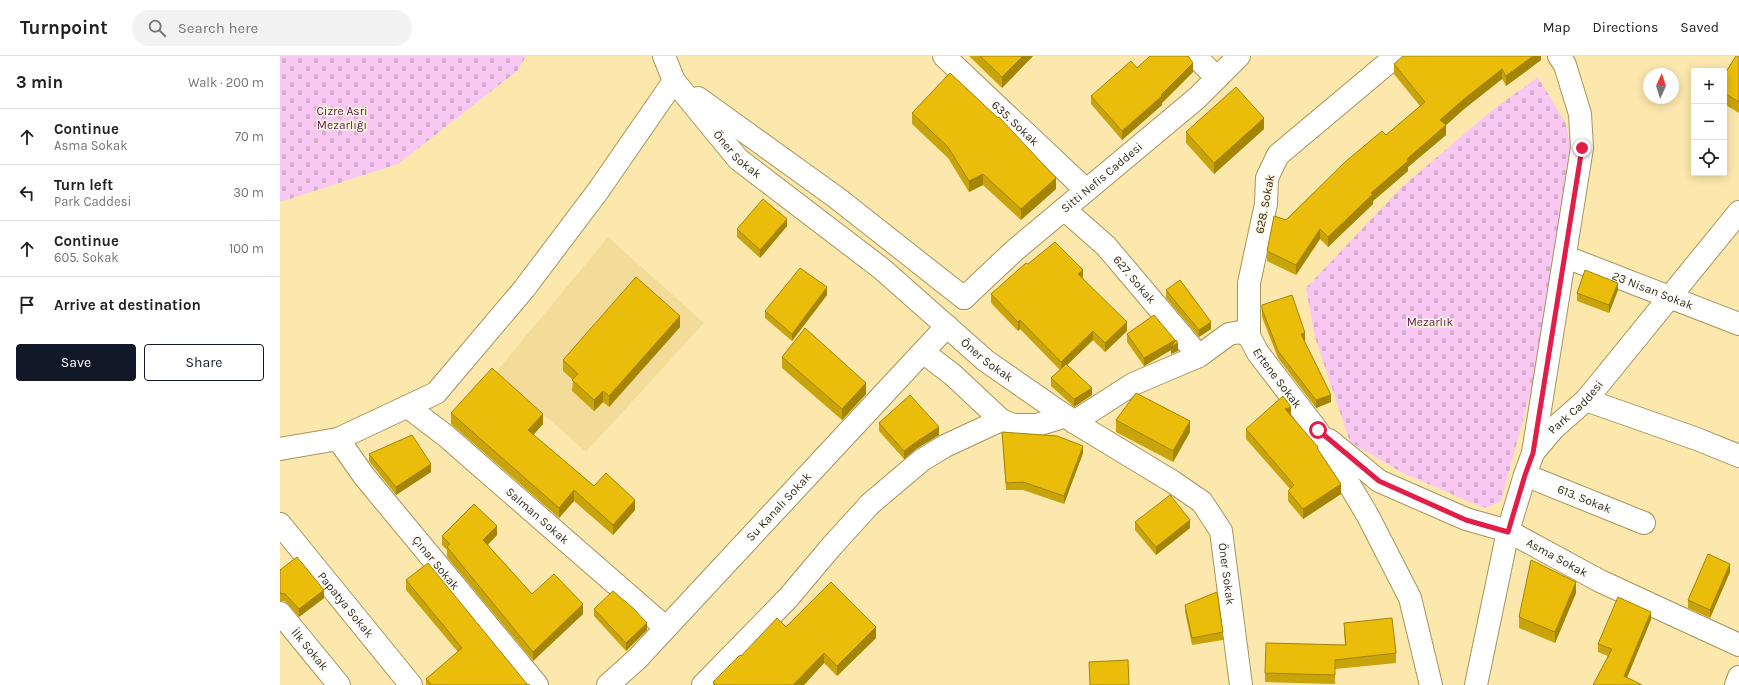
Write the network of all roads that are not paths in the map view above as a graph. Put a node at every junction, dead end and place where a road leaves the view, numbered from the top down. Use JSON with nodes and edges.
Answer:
{"nodes":[{"id":1,"x":664,"y":56,"type":"edge"},
{"id":2,"x":944,"y":56,"type":"edge"},
{"id":3,"x":1195,"y":56,"type":"edge"},
{"id":4,"x":1239,"y":56,"type":"edge"},
{"id":5,"x":1396,"y":56,"type":"edge"},
{"id":6,"x":1559,"y":56,"type":"edge"},
{"id":7,"x":1217,"y":78,"type":"junction"},
{"id":8,"x":674,"y":81,"type":"junction"},
{"id":9,"x":1086,"y":190,"type":"junction"},
{"id":10,"x":1064,"y":209,"type":"junction"},
{"id":11,"x":1739,"y":212,"type":"edge"},
{"id":12,"x":1566,"y":257,"type":"junction"},
{"id":13,"x":1670,"y":297,"type":"junction"},
{"id":14,"x":1739,"y":324,"type":"edge"},
{"id":15,"x":946,"y":326,"type":"junction"},
{"id":16,"x":1249,"y":336,"type":"junction"},
{"id":17,"x":923,"y":352,"type":"junction"},
{"id":18,"x":1199,"y":356,"type":"junction"},
{"id":19,"x":1586,"y":400,"type":"junction"},
{"id":20,"x":408,"y":407,"type":"junction"},
{"id":21,"x":1070,"y":419,"type":"junction"},
{"id":22,"x":1001,"y":420,"type":"junction"},
{"id":23,"x":1318,"y":430,"type":"junction"},
{"id":24,"x":338,"y":439,"type":"junction"},
{"id":25,"x":280,"y":449,"type":"edge"},
{"id":26,"x":1533,"y":453,"type":"junction"},
{"id":27,"x":1739,"y":456,"type":"edge"},
{"id":28,"x":1525,"y":475,"type":"junction"},
{"id":29,"x":1644,"y":523,"type":"dead end"},
{"id":30,"x":280,"y":524,"type":"edge"},
{"id":31,"x":1508,"y":532,"type":"junction"},
{"id":32,"x":280,"y":613,"type":"edge"},
{"id":33,"x":665,"y":627,"type":"junction"},
{"id":34,"x":1739,"y":645,"type":"edge"},
{"id":35,"x":1739,"y":677,"type":"edge"},
{"id":36,"x":339,"y":685,"type":"edge"},
{"id":37,"x":411,"y":685,"type":"edge"},
{"id":38,"x":537,"y":685,"type":"edge"},
{"id":39,"x":608,"y":685,"type":"edge"},
{"id":40,"x":703,"y":685,"type":"edge"},
{"id":41,"x":1241,"y":685,"type":"edge"},
{"id":42,"x":1431,"y":685,"type":"edge"},
{"id":43,"x":1476,"y":685,"type":"edge"},
{"id":44,"x":1736,"y":685,"type":"edge"}],
"edges":[{"from":1,"to":8,"type":"street","name":"Öner Sokak"},
{"from":2,"to":9,"type":"street","name":"635. Sokak"},
{"from":3,"to":7,"type":"street"},
{"from":4,"to":7,"type":"street","name":"Sitti Nefis Caddesi"},
{"from":5,"to":16,"type":"street","name":"628. Sokak"},
{"from":6,"to":12,"type":"street"},
{"from":7,"to":9,"type":"street","name":"Sitti Nefis Caddesi"},
{"from":8,"to":10,"type":"street","name":"Sitti Nefis Caddesi"},
{"from":8,"to":15,"type":"street","name":"Öner Sokak"},
{"from":8,"to":20,"type":"street"},
{"from":9,"to":10,"type":"street","name":"Sitti Nefis Caddesi"},
{"from":10,"to":18,"type":"street","name":"627. Sokak"},
{"from":11,"to":13,"type":"street","name":"Park Caddesi"},
{"from":12,"to":13,"type":"street","name":"23 Nisan Sokak"},
{"from":12,"to":26,"type":"street"},
{"from":13,"to":14,"type":"street","name":"23 Nisan Sokak"},
{"from":13,"to":19,"type":"street","name":"Park Caddesi"},
{"from":15,"to":17,"type":"street","name":"Su Kanalı Sokak"},
{"from":15,"to":21,"type":"street","name":"Öner Sokak"},
{"from":16,"to":18,"type":"street","name":"Ertene Sokak"},
{"from":16,"to":23,"type":"street","name":"Ertene Sokak"},
{"from":17,"to":22,"type":"street"},
{"from":17,"to":33,"type":"street","name":"Su Kanalı Sokak"},
{"from":18,"to":21,"type":"street","name":"Ertene Sokak"},
{"from":19,"to":26,"type":"street","name":"Park Caddesi"},
{"from":19,"to":27,"type":"street"},
{"from":20,"to":24,"type":"street"},
{"from":20,"to":33,"type":"street","name":"Salman Sokak"},
{"from":21,"to":22,"type":"street","name":"Ertene Sokak"},
{"from":21,"to":41,"type":"street","name":"Öner Sokak"},
{"from":22,"to":40,"type":"street"},
{"from":23,"to":31,"type":"street","name":"Asma Sokak"},
{"from":23,"to":42,"type":"street","name":"Ertene Sokak"},
{"from":24,"to":25,"type":"street"},
{"from":24,"to":38,"type":"street","name":"Çınar Sokak"},
{"from":26,"to":28,"type":"street","name":"Park Caddesi"},
{"from":28,"to":29,"type":"street","name":"613. Sokak"},
{"from":28,"to":31,"type":"street","name":"Park Caddesi"},
{"from":30,"to":37,"type":"street","name":"Papatya Sokak"},
{"from":31,"to":34,"type":"street","name":"Asma Sokak"},
{"from":31,"to":43,"type":"street","name":"Park Caddesi"},
{"from":32,"to":36,"type":"street","name":"İlk Sokak"},
{"from":33,"to":39,"type":"street","name":"Su Kanalı Sokak"},
{"from":35,"to":44,"type":"street"}]}
